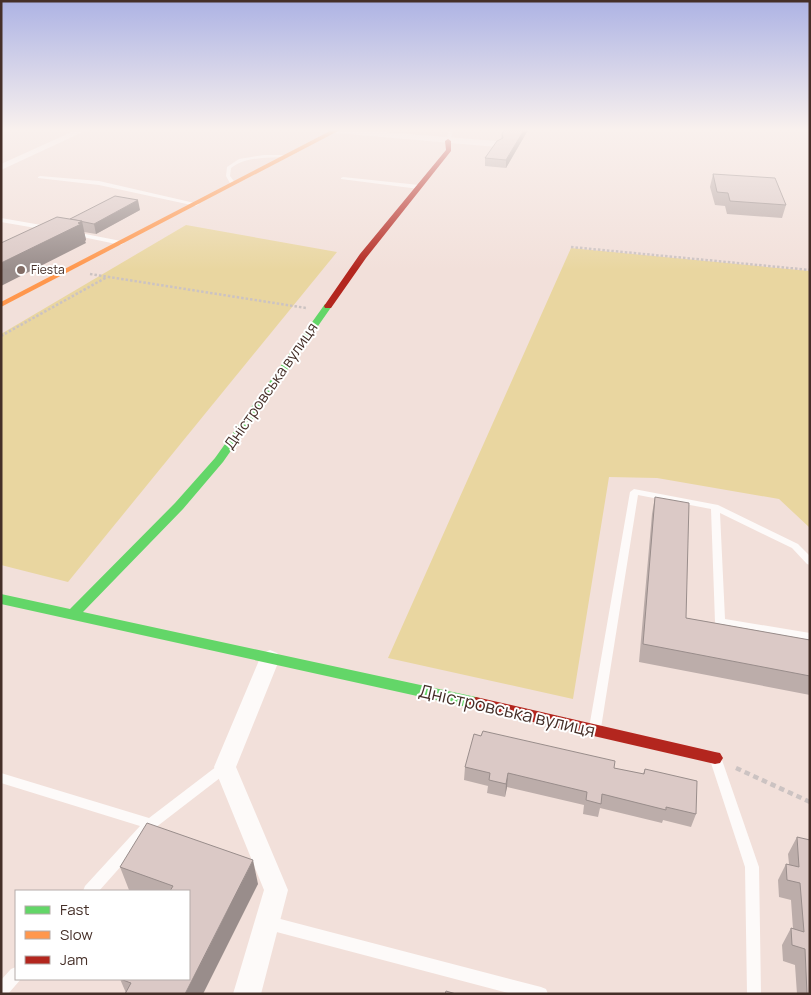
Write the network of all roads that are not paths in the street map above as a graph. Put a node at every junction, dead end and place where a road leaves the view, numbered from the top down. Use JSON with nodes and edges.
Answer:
{"nodes":[{"id":1,"x":228,"y":176,"type":"edge"},
{"id":2,"x":248,"y":176,"type":"edge"},
{"id":3,"x":426,"y":176,"type":"edge"},
{"id":4,"x":40,"y":177,"type":"dead end"},
{"id":5,"x":343,"y":178,"type":"dead end"},
{"id":6,"x":233,"y":184,"type":"junction"},
{"id":7,"x":418,"y":186,"type":"junction"},
{"id":8,"x":196,"y":204,"type":"junction"},
{"id":9,"x":3,"y":222,"type":"edge"},
{"id":10,"x":54,"y":230,"type":"edge"},
{"id":11,"x":72,"y":233,"type":"edge"},
{"id":12,"x":121,"y":243,"type":"junction"},
{"id":13,"x":1,"y":305,"type":"edge"},
{"id":14,"x":715,"y":507,"type":"junction"},
{"id":15,"x":810,"y":562,"type":"edge"},
{"id":16,"x":1,"y":600,"type":"edge"},
{"id":17,"x":72,"y":615,"type":"junction"},
{"id":18,"x":810,"y":637,"type":"edge"},
{"id":19,"x":270,"y":658,"type":"junction"},
{"id":20,"x":594,"y":731,"type":"junction"},
{"id":21,"x":716,"y":758,"type":"joint"},
{"id":22,"x":224,"y":767,"type":"junction"},
{"id":23,"x":1,"y":778,"type":"edge"},
{"id":24,"x":151,"y":824,"type":"junction"},
{"id":25,"x":91,"y":890,"type":"edge"},
{"id":26,"x":266,"y":923,"type":"junction"},
{"id":27,"x":15,"y":975,"type":"edge"},
{"id":28,"x":1,"y":991,"type":"edge"},
{"id":29,"x":247,"y":994,"type":"edge"},
{"id":30,"x":541,"y":994,"type":"edge"},
{"id":31,"x":754,"y":994,"type":"edge"}],
"edges":[{"from":1,"to":6,"type":"lane"},
{"from":2,"to":6,"type":"street"},
{"from":3,"to":7,"type":"street","name":"Дністровська вулиця"},
{"from":4,"to":8,"type":"lane"},
{"from":5,"to":7,"type":"lane"},
{"from":6,"to":8,"type":"street"},
{"from":7,"to":17,"type":"street","name":"Дністровська вулиця"},
{"from":8,"to":12,"type":"street"},
{"from":9,"to":10,"type":"lane"},
{"from":11,"to":12,"type":"lane"},
{"from":12,"to":13,"type":"street"},
{"from":14,"to":15,"type":"lane"},
{"from":14,"to":18,"type":"lane"},
{"from":14,"to":20,"type":"lane"},
{"from":16,"to":17,"type":"street","name":"Дністровська вулиця"},
{"from":17,"to":19,"type":"street","name":"Дністровська вулиця"},
{"from":19,"to":20,"type":"street","name":"Дністровська вулиця"},
{"from":19,"to":22,"type":"street"},
{"from":20,"to":21,"type":"street","name":"Дністровська вулиця"},
{"from":21,"to":31,"type":"lane"},
{"from":22,"to":24,"type":"lane"},
{"from":22,"to":26,"type":"street"},
{"from":23,"to":24,"type":"lane"},
{"from":24,"to":25,"type":"lane"},
{"from":26,"to":29,"type":"street"},
{"from":26,"to":30,"type":"lane"},
{"from":27,"to":28,"type":"lane"}]}
